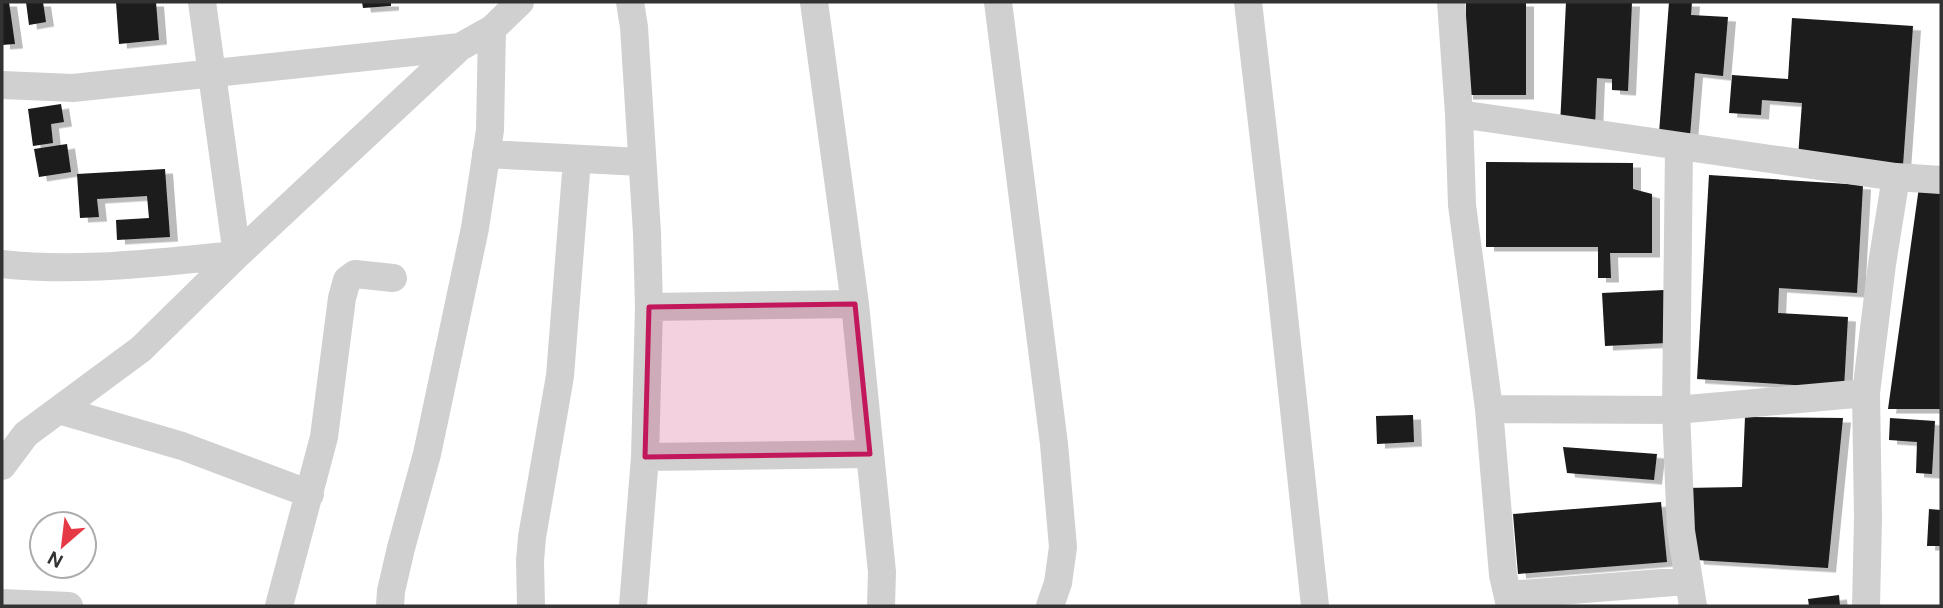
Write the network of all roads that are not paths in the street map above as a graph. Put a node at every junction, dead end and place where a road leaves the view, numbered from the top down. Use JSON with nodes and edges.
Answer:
{"nodes":[{"id":1,"x":202,"y":2,"type":"edge"},
{"id":2,"x":520,"y":2,"type":"edge"},
{"id":3,"x":630,"y":2,"type":"edge"},
{"id":4,"x":814,"y":2,"type":"edge"},
{"id":5,"x":998,"y":2,"type":"edge"},
{"id":6,"x":1248,"y":2,"type":"edge"},
{"id":7,"x":1451,"y":2,"type":"edge"},
{"id":8,"x":492,"y":29,"type":"junction"},
{"id":9,"x":460,"y":47,"type":"junction"},
{"id":10,"x":212,"y":73,"type":"junction"},
{"id":11,"x":2,"y":85,"type":"edge"},
{"id":12,"x":1460,"y":114,"type":"junction"},
{"id":13,"x":1679,"y":147,"type":"junction"},
{"id":14,"x":486,"y":154,"type":"junction"},
{"id":15,"x":577,"y":160,"type":"junction"},
{"id":16,"x":641,"y":162,"type":"junction"},
{"id":17,"x":1896,"y":177,"type":"junction"},
{"id":18,"x":1941,"y":180,"type":"edge"},
{"id":19,"x":237,"y":255,"type":"junction"},
{"id":20,"x":2,"y":264,"type":"edge"},
{"id":21,"x":393,"y":278,"type":"dead end"},
{"id":22,"x":855,"y":303,"type":"junction"},
{"id":23,"x":649,"y":307,"type":"junction"},
{"id":24,"x":1866,"y":393,"type":"junction"},
{"id":25,"x":1489,"y":409,"type":"junction"},
{"id":26,"x":60,"y":410,"type":"junction"},
{"id":27,"x":1676,"y":410,"type":"junction"},
{"id":28,"x":870,"y":454,"type":"junction"},
{"id":29,"x":645,"y":457,"type":"junction"},
{"id":30,"x":2,"y":466,"type":"edge"},
{"id":31,"x":310,"y":494,"type":"junction"},
{"id":32,"x":1690,"y":594,"type":"edge"},
{"id":33,"x":1509,"y":600,"type":"edge"},
{"id":34,"x":12,"y":604,"type":"edge"},
{"id":35,"x":69,"y":606,"type":"edge"},
{"id":36,"x":279,"y":606,"type":"edge"},
{"id":37,"x":390,"y":606,"type":"edge"},
{"id":38,"x":531,"y":606,"type":"edge"},
{"id":39,"x":633,"y":606,"type":"edge"},
{"id":40,"x":881,"y":606,"type":"edge"},
{"id":41,"x":1051,"y":606,"type":"edge"},
{"id":42,"x":1315,"y":606,"type":"edge"},
{"id":43,"x":1866,"y":606,"type":"edge"}],
"edges":[{"from":1,"to":10,"type":"street"},
{"from":2,"to":8,"type":"street"},
{"from":3,"to":16,"type":"street"},
{"from":4,"to":22,"type":"street"},
{"from":5,"to":41,"type":"street"},
{"from":6,"to":42,"type":"street"},
{"from":7,"to":12,"type":"street"},
{"from":8,"to":9,"type":"street"},
{"from":8,"to":14,"type":"street"},
{"from":9,"to":10,"type":"street"},
{"from":9,"to":19,"type":"street"},
{"from":10,"to":11,"type":"street"},
{"from":10,"to":19,"type":"street"},
{"from":12,"to":13,"type":"street"},
{"from":12,"to":25,"type":"street"},
{"from":13,"to":17,"type":"street"},
{"from":13,"to":27,"type":"street"},
{"from":14,"to":15,"type":"street"},
{"from":14,"to":37,"type":"street"},
{"from":15,"to":16,"type":"street"},
{"from":15,"to":38,"type":"street"},
{"from":16,"to":23,"type":"street"},
{"from":17,"to":18,"type":"street"},
{"from":17,"to":24,"type":"street"},
{"from":19,"to":20,"type":"street"},
{"from":19,"to":26,"type":"street"},
{"from":21,"to":31,"type":"street"},
{"from":22,"to":23,"type":"street"},
{"from":22,"to":28,"type":"street"},
{"from":23,"to":29,"type":"street"},
{"from":24,"to":27,"type":"street"},
{"from":24,"to":43,"type":"street"},
{"from":25,"to":27,"type":"street"},
{"from":25,"to":33,"type":"street"},
{"from":26,"to":30,"type":"street"},
{"from":26,"to":31,"type":"street"},
{"from":27,"to":32,"type":"street"},
{"from":28,"to":29,"type":"street"},
{"from":28,"to":40,"type":"street"},
{"from":29,"to":39,"type":"street"},
{"from":31,"to":36,"type":"street"},
{"from":32,"to":33,"type":"street"},
{"from":34,"to":35,"type":"street"}]}
